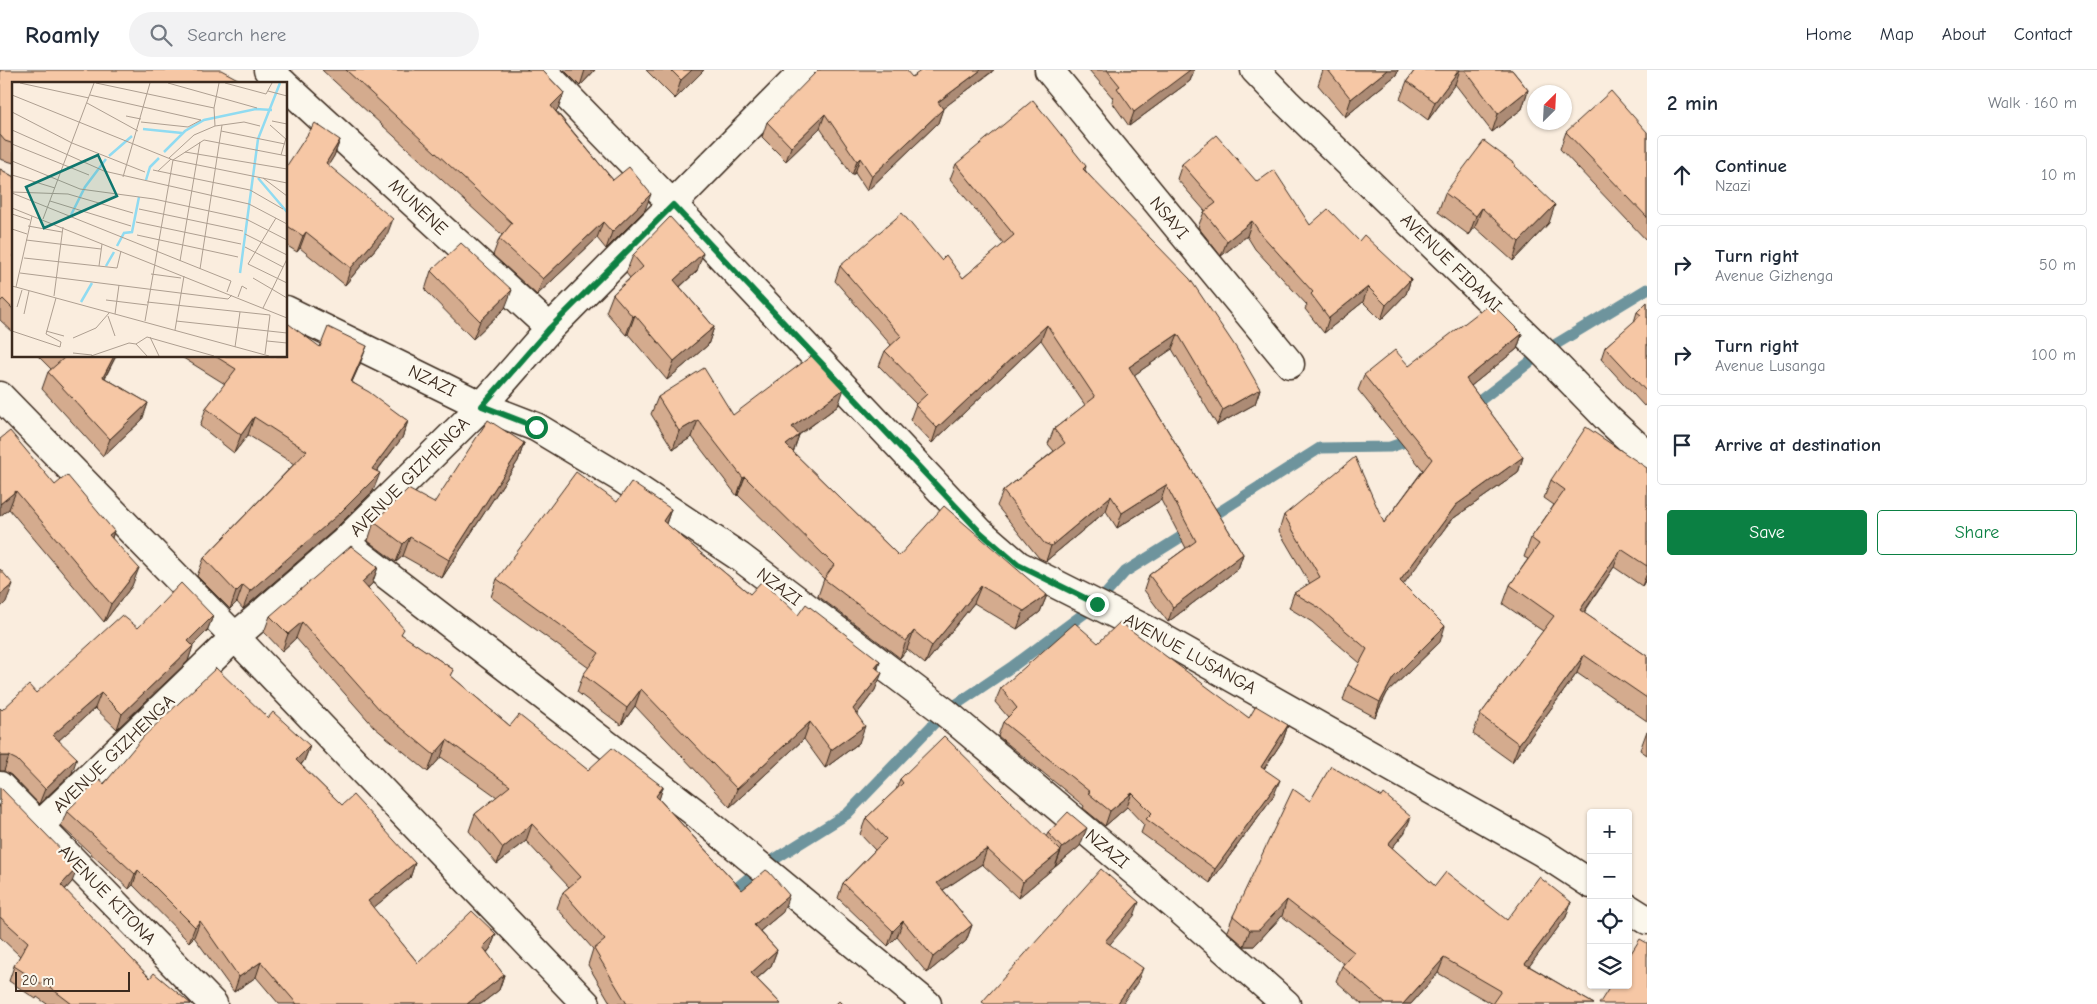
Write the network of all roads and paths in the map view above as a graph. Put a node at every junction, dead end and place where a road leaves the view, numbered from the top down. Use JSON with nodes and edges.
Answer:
{"nodes":[{"id":1,"x":268,"y":70,"type":"edge"},
{"id":2,"x":542,"y":70,"type":"edge"},
{"id":3,"x":805,"y":70,"type":"edge"},
{"id":4,"x":1049,"y":70,"type":"edge"},
{"id":5,"x":1255,"y":70,"type":"edge"},
{"id":6,"x":282,"y":82,"type":"edge"},
{"id":7,"x":288,"y":88,"type":"edge"},
{"id":8,"x":673,"y":205,"type":"junction"},
{"id":9,"x":288,"y":311,"type":"edge"},
{"id":10,"x":550,"y":328,"type":"junction"},
{"id":11,"x":1290,"y":364,"type":"dead end"},
{"id":12,"x":0,"y":396,"type":"edge"},
{"id":13,"x":482,"y":406,"type":"junction"},
{"id":14,"x":1647,"y":455,"type":"edge"},
{"id":15,"x":344,"y":542,"type":"junction"},
{"id":16,"x":235,"y":637,"type":"junction"},
{"id":17,"x":0,"y":786,"type":"edge"},
{"id":18,"x":40,"y":825,"type":"junction"},
{"id":19,"x":1587,"y":881,"type":"edge"},
{"id":20,"x":1632,"y":911,"type":"edge"},
{"id":21,"x":1647,"y":920,"type":"edge"},
{"id":22,"x":213,"y":1004,"type":"edge"},
{"id":23,"x":586,"y":1004,"type":"edge"},
{"id":24,"x":927,"y":1004,"type":"edge"},
{"id":25,"x":1286,"y":1004,"type":"edge"}],
"edges":[{"from":1,"to":6,"type":"street","name":"MUNENE"},
{"from":2,"to":8,"type":"street","name":"AVENUE LUSANGA"},
{"from":3,"to":8,"type":"street","name":"AVENUE GIZHENGA"},
{"from":4,"to":11,"type":"street","name":"NSAYI"},
{"from":5,"to":14,"type":"street","name":"AVENUE FIDAMI"},
{"from":7,"to":10,"type":"street","name":"MUNENE"},
{"from":8,"to":10,"type":"street","name":"AVENUE GIZHENGA"},
{"from":8,"to":19,"type":"street","name":"AVENUE LUSANGA"},
{"from":9,"to":13,"type":"street","name":"NZAZI"},
{"from":10,"to":13,"type":"street","name":"AVENUE GIZHENGA"},
{"from":12,"to":16,"type":"street"},
{"from":13,"to":15,"type":"street","name":"AVENUE GIZHENGA"},
{"from":13,"to":25,"type":"street","name":"NZAZI"},
{"from":15,"to":16,"type":"street","name":"AVENUE GIZHENGA"},
{"from":15,"to":24,"type":"street"},
{"from":16,"to":18,"type":"street","name":"AVENUE GIZHENGA"},
{"from":16,"to":23,"type":"street"},
{"from":17,"to":18,"type":"street","name":"AVENUE KITONA"},
{"from":18,"to":22,"type":"street","name":"AVENUE KITONA"},
{"from":20,"to":21,"type":"street"}]}
